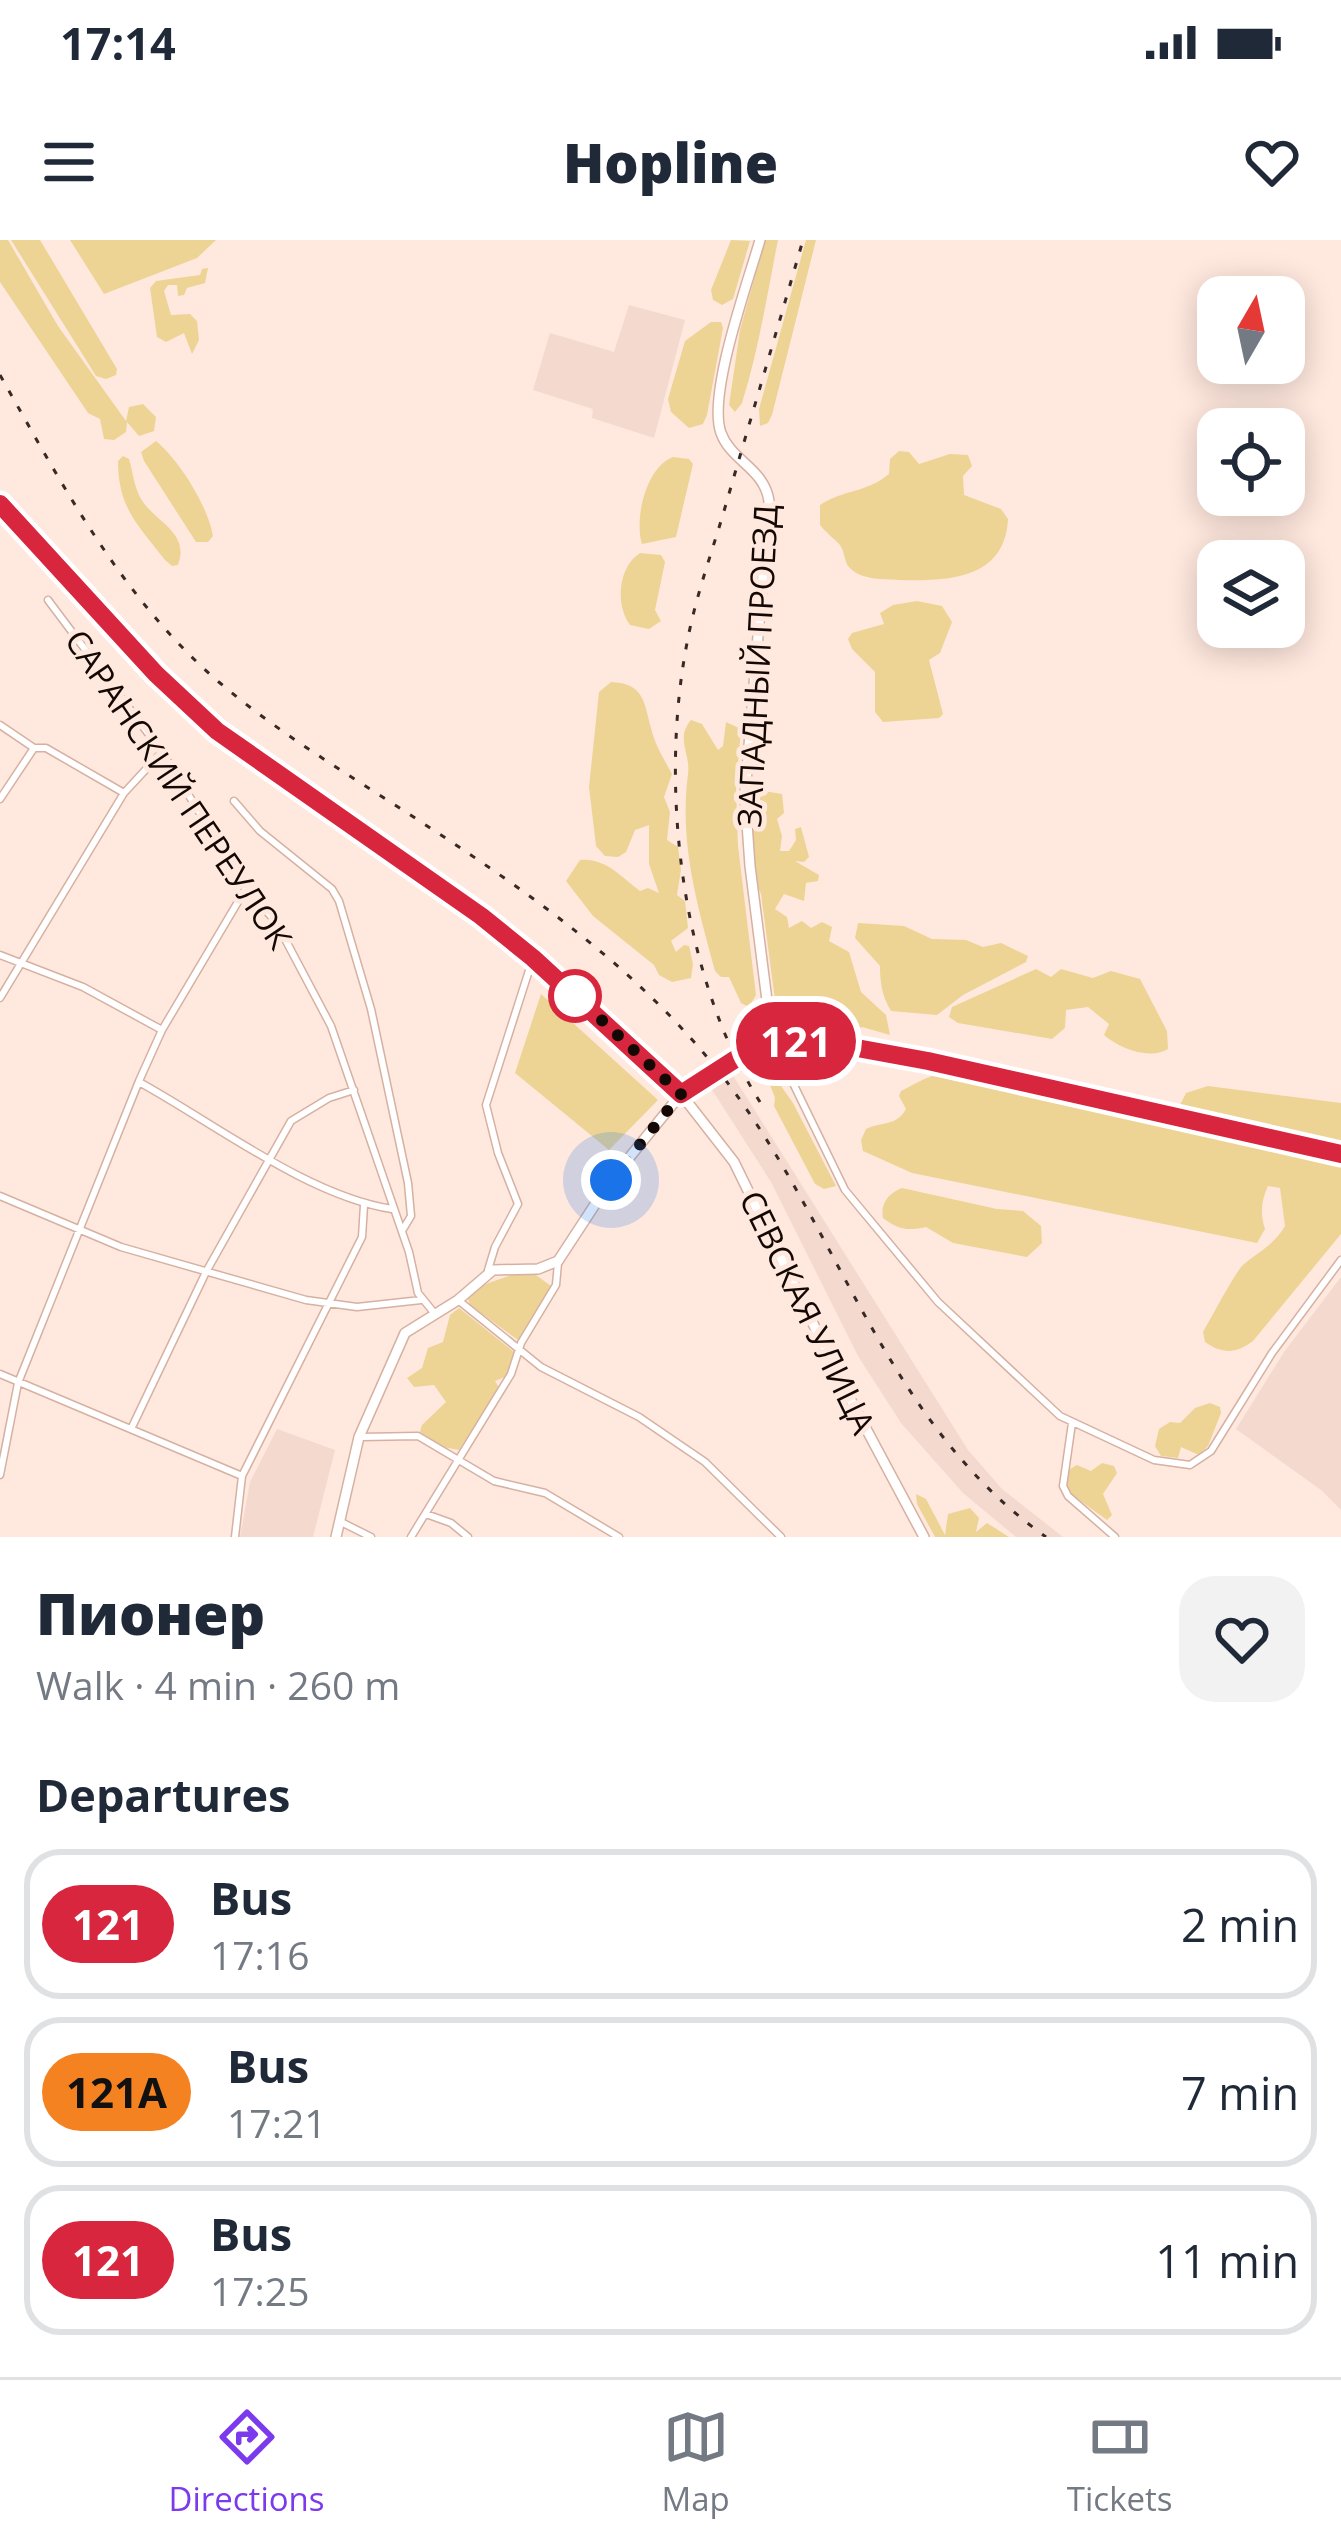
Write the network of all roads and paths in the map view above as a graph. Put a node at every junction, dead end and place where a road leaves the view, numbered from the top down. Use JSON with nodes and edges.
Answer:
{"nodes":[{"id":1,"x":760,"y":240,"type":"edge"},
{"id":2,"x":0,"y":503,"type":"edge"},
{"id":3,"x":48,"y":600,"type":"dead end"},
{"id":4,"x":0,"y":725,"type":"edge"},
{"id":5,"x":34,"y":748,"type":"junction"},
{"id":6,"x":162,"y":752,"type":"junction"},
{"id":7,"x":124,"y":793,"type":"junction"},
{"id":8,"x":0,"y":799,"type":"edge"},
{"id":9,"x":234,"y":801,"type":"dead end"},
{"id":10,"x":246,"y":888,"type":"junction"},
{"id":11,"x":0,"y":955,"type":"edge"},
{"id":12,"x":533,"y":958,"type":"junction"},
{"id":13,"x":21,"y":962,"type":"junction"},
{"id":14,"x":0,"y":998,"type":"edge"},
{"id":15,"x":162,"y":1030,"type":"junction"},
{"id":16,"x":772,"y":1040,"type":"junction"},
{"id":17,"x":139,"y":1081,"type":"junction"},
{"id":18,"x":354,"y":1090,"type":"junction"},
{"id":19,"x":681,"y":1094,"type":"junction"},
{"id":20,"x":1341,"y":1154,"type":"edge"},
{"id":21,"x":268,"y":1159,"type":"junction"},
{"id":22,"x":0,"y":1196,"type":"edge"},
{"id":23,"x":364,"y":1205,"type":"junction"},
{"id":24,"x":392,"y":1209,"type":"junction"},
{"id":25,"x":402,"y":1231,"type":"junction"},
{"id":26,"x":81,"y":1232,"type":"junction"},
{"id":27,"x":1341,"y":1260,"type":"edge"},
{"id":28,"x":558,"y":1262,"type":"junction"},
{"id":29,"x":206,"y":1271,"type":"junction"},
{"id":30,"x":487,"y":1274,"type":"junction"},
{"id":31,"x":422,"y":1300,"type":"junction"},
{"id":32,"x":458,"y":1300,"type":"junction"},
{"id":33,"x":329,"y":1302,"type":"junction"},
{"id":34,"x":435,"y":1314,"type":"junction"},
{"id":35,"x":519,"y":1346,"type":"junction"},
{"id":36,"x":0,"y":1374,"type":"edge"},
{"id":37,"x":18,"y":1384,"type":"junction"},
{"id":38,"x":1072,"y":1423,"type":"junction"},
{"id":39,"x":132,"y":1426,"type":"junction"},
{"id":40,"x":359,"y":1437,"type":"junction"},
{"id":41,"x":458,"y":1459,"type":"junction"},
{"id":42,"x":0,"y":1475,"type":"edge"},
{"id":43,"x":242,"y":1476,"type":"junction"},
{"id":44,"x":427,"y":1514,"type":"junction"},
{"id":45,"x":338,"y":1521,"type":"junction"},
{"id":46,"x":235,"y":1537,"type":"edge"},
{"id":47,"x":336,"y":1537,"type":"edge"},
{"id":48,"x":370,"y":1537,"type":"edge"},
{"id":49,"x":411,"y":1537,"type":"edge"},
{"id":50,"x":468,"y":1537,"type":"edge"},
{"id":51,"x":619,"y":1537,"type":"edge"},
{"id":52,"x":781,"y":1537,"type":"edge"},
{"id":53,"x":924,"y":1537,"type":"edge"},
{"id":54,"x":1115,"y":1537,"type":"edge"}],
"edges":[{"from":1,"to":16,"type":"main road","name":"ЗАПАДНЫЙ ПРОЕЗД"},
{"from":2,"to":12,"type":"main road","name":"СЕВСКАЯ УЛИЦА"},
{"from":3,"to":6,"type":"street","name":"САРАНСКИЙ ПЕРЕУЛОК"},
{"from":4,"to":5,"type":"street"},
{"from":5,"to":7,"type":"street"},
{"from":5,"to":8,"type":"street"},
{"from":6,"to":7,"type":"street"},
{"from":6,"to":10,"type":"street","name":"САРАНСКИЙ ПЕРЕУЛОК"},
{"from":7,"to":13,"type":"street"},
{"from":9,"to":25,"type":"street"},
{"from":10,"to":15,"type":"street"},
{"from":10,"to":18,"type":"street","name":"САРАНСКИЙ ПЕРЕУЛОК"},
{"from":11,"to":13,"type":"street"},
{"from":12,"to":19,"type":"main road","name":"СЕВСКАЯ УЛИЦА"},
{"from":12,"to":30,"type":"street"},
{"from":13,"to":14,"type":"street"},
{"from":13,"to":15,"type":"street"},
{"from":15,"to":17,"type":"street"},
{"from":16,"to":19,"type":"main road","bridge":true},
{"from":16,"to":20,"type":"main road"},
{"from":16,"to":38,"type":"street"},
{"from":17,"to":21,"type":"street"},
{"from":17,"to":26,"type":"street"},
{"from":18,"to":21,"type":"street"},
{"from":18,"to":24,"type":"street","name":"САРАНСКИЙ ПЕРЕУЛОК"},
{"from":19,"to":28,"type":"main road"},
{"from":19,"to":53,"type":"main road","name":"СЕВСКАЯ УЛИЦА"},
{"from":21,"to":23,"type":"street"},
{"from":21,"to":29,"type":"street"},
{"from":22,"to":26,"type":"street"},
{"from":23,"to":24,"type":"street"},
{"from":23,"to":33,"type":"street"},
{"from":24,"to":25,"type":"street","name":"САРАНСКИЙ ПЕРЕУЛОК"},
{"from":25,"to":31,"type":"street","name":"САРАНСКИЙ ПЕРЕУЛОК"},
{"from":26,"to":29,"type":"street"},
{"from":26,"to":37,"type":"street"},
{"from":27,"to":38,"type":"street"},
{"from":28,"to":30,"type":"main road"},
{"from":28,"to":35,"type":"street"},
{"from":29,"to":33,"type":"street"},
{"from":29,"to":39,"type":"street"},
{"from":30,"to":32,"type":"main road"},
{"from":31,"to":33,"type":"street"},
{"from":31,"to":34,"type":"street","name":"САРАНСКИЙ ПЕРЕУЛОК"},
{"from":32,"to":34,"type":"main road"},
{"from":32,"to":35,"type":"street"},
{"from":33,"to":43,"type":"street"},
{"from":34,"to":40,"type":"main road"},
{"from":35,"to":41,"type":"street"},
{"from":35,"to":52,"type":"street"},
{"from":36,"to":37,"type":"street"},
{"from":37,"to":39,"type":"street"},
{"from":37,"to":42,"type":"street"},
{"from":38,"to":54,"type":"street"},
{"from":39,"to":43,"type":"street"},
{"from":40,"to":41,"type":"street"},
{"from":40,"to":45,"type":"main road"},
{"from":41,"to":44,"type":"street"},
{"from":41,"to":51,"type":"street"},
{"from":43,"to":46,"type":"street"},
{"from":44,"to":49,"type":"street"},
{"from":44,"to":50,"type":"street"},
{"from":45,"to":47,"type":"main road"},
{"from":45,"to":48,"type":"street"}]}
